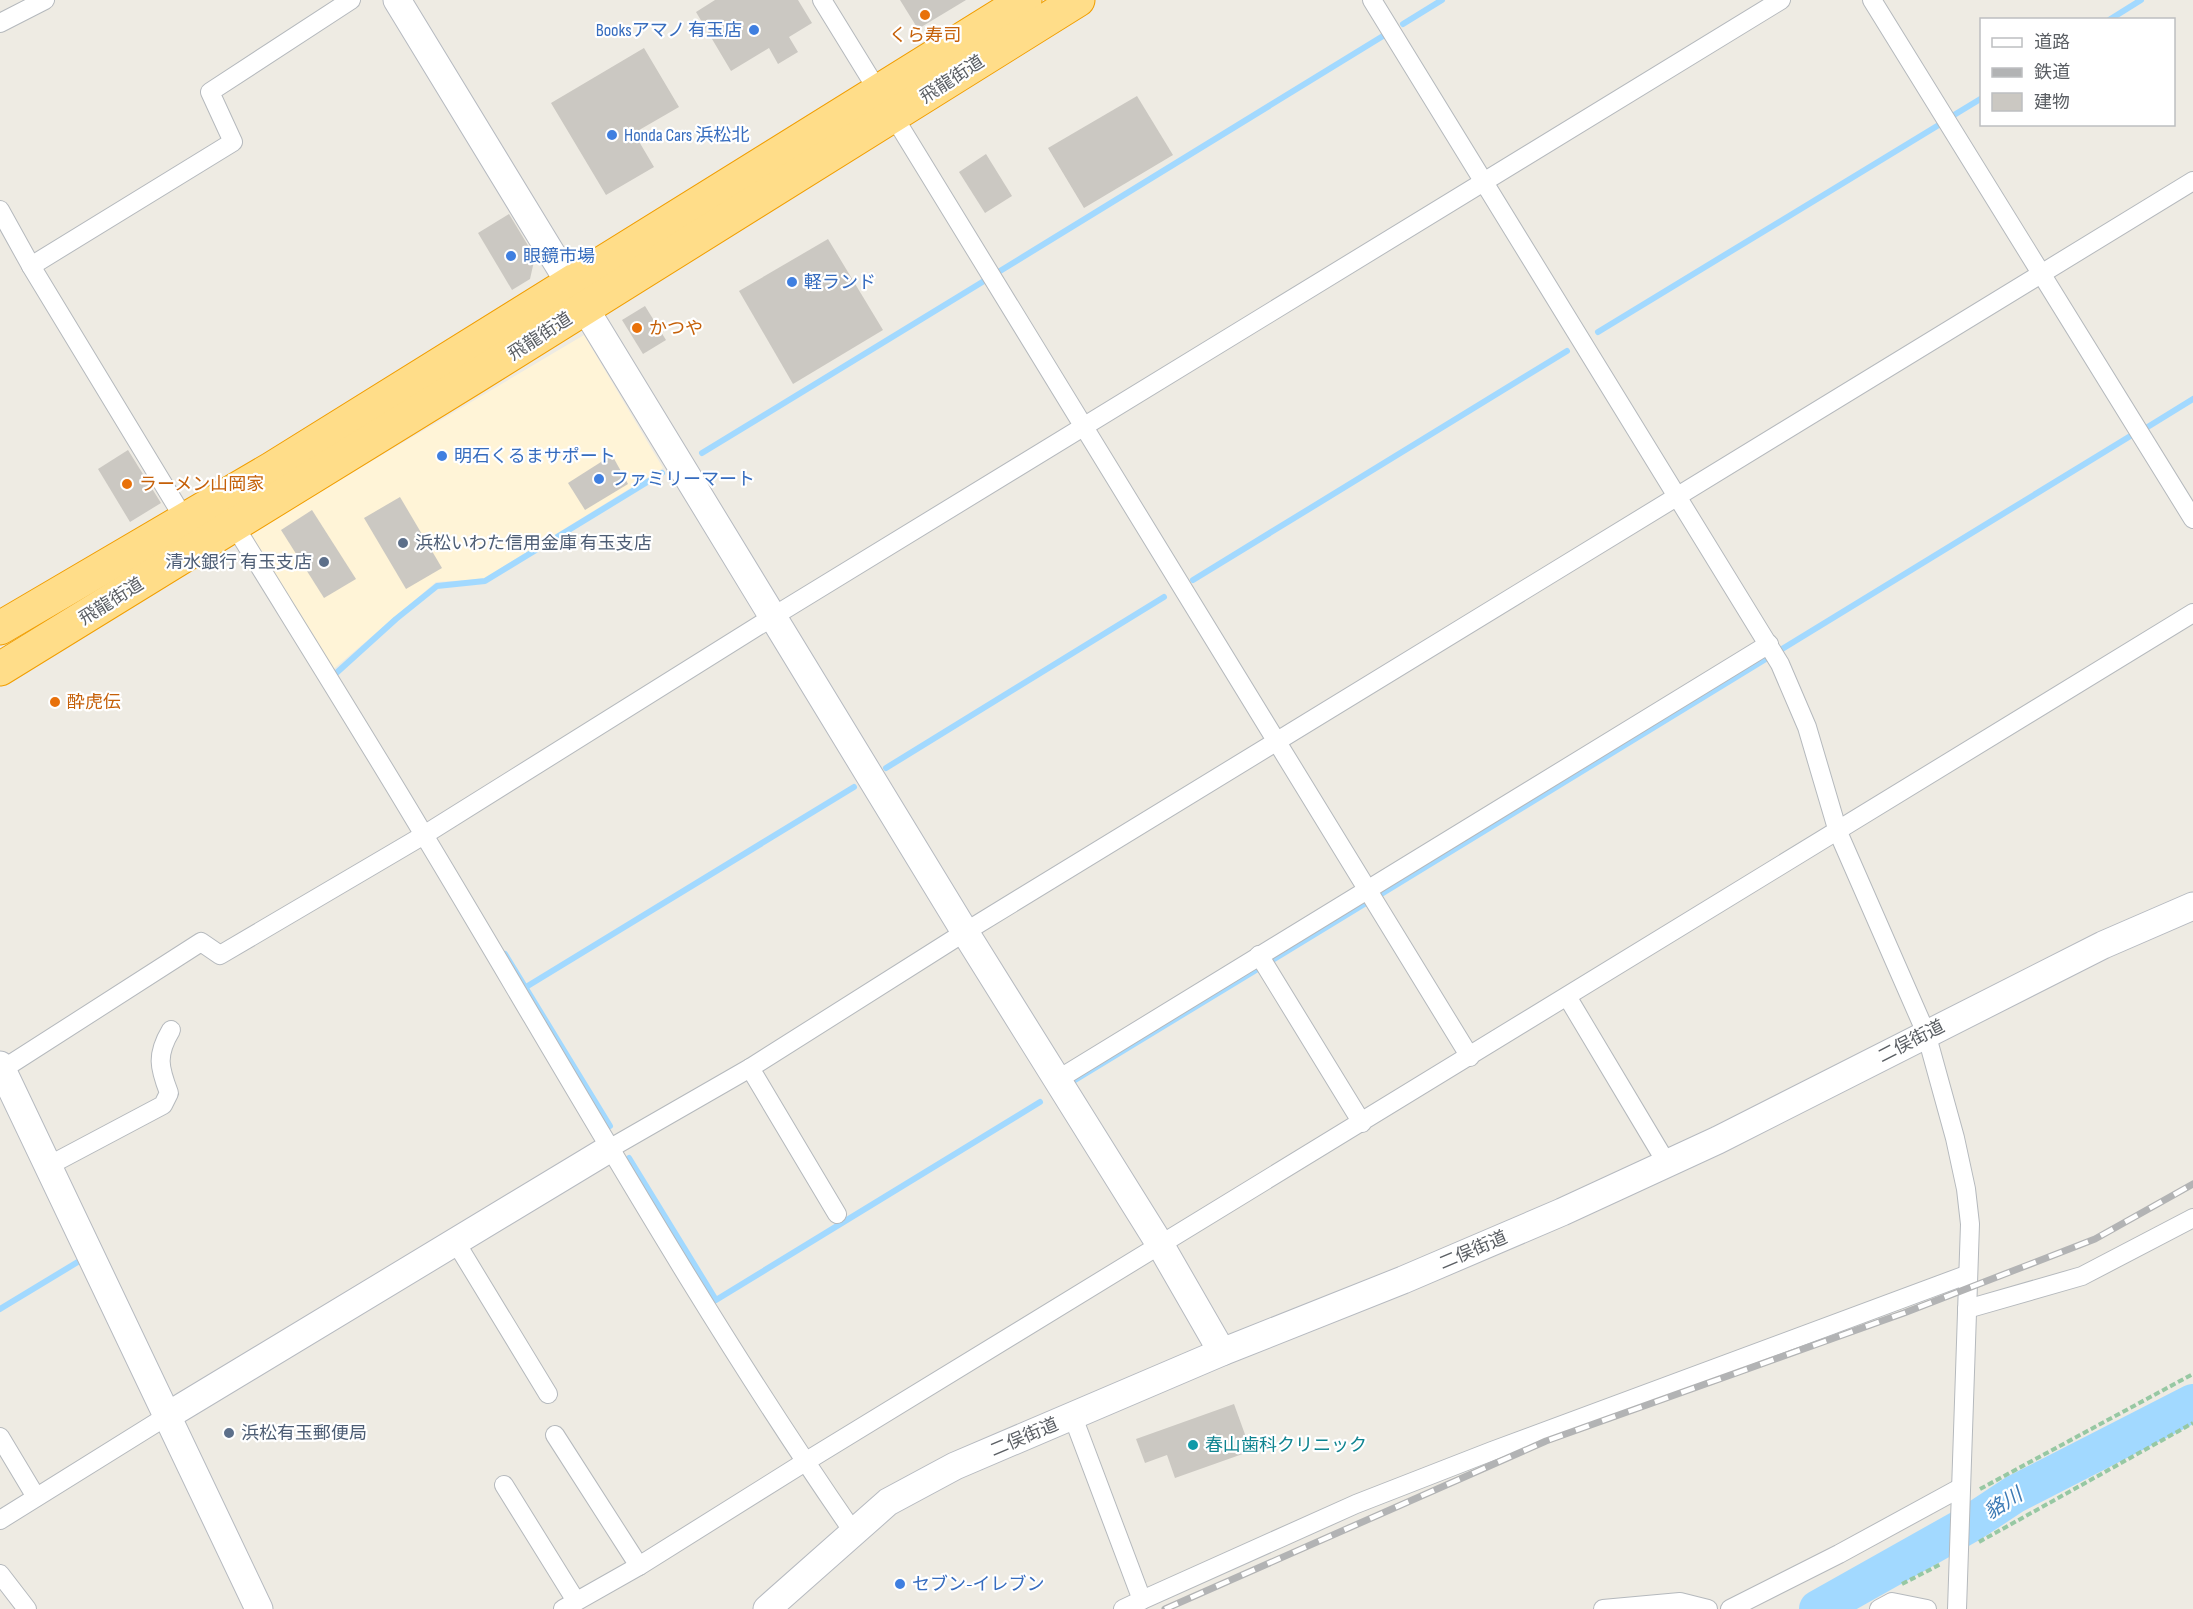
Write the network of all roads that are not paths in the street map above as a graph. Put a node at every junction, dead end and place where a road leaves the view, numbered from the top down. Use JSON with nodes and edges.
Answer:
{"nodes":[{"id":1,"x":45,"y":0,"type":"edge"},
{"id":2,"x":351,"y":0,"type":"edge"},
{"id":3,"x":397,"y":0,"type":"edge"},
{"id":4,"x":822,"y":0,"type":"edge"},
{"id":5,"x":1025,"y":0,"type":"edge"},
{"id":6,"x":1077,"y":0,"type":"edge"},
{"id":7,"x":1372,"y":0,"type":"edge"},
{"id":8,"x":1781,"y":0,"type":"edge"},
{"id":9,"x":1872,"y":0,"type":"edge"},
{"id":10,"x":0,"y":23,"type":"edge"},
{"id":11,"x":886,"y":104,"type":"junction"},
{"id":12,"x":2193,"y":181,"type":"edge"},
{"id":13,"x":1483,"y":182,"type":"junction"},
{"id":14,"x":1,"y":213,"type":"edge"},
{"id":15,"x":31,"y":266,"type":"junction"},
{"id":16,"x":2043,"y":274,"type":"junction"},
{"id":17,"x":577,"y":295,"type":"junction"},
{"id":18,"x":1085,"y":428,"type":"junction"},
{"id":19,"x":1679,"y":497,"type":"junction"},
{"id":20,"x":2193,"y":519,"type":"edge"},
{"id":21,"x":185,"y":520,"type":"junction"},
{"id":22,"x":234,"y":525,"type":"junction"},
{"id":23,"x":2193,"y":614,"type":"edge"},
{"id":24,"x":774,"y":616,"type":"junction"},
{"id":25,"x":2,"y":622,"type":"edge"},
{"id":26,"x":1769,"y":646,"type":"junction"},
{"id":27,"x":0,"y":669,"type":"edge"},
{"id":28,"x":1275,"y":742,"type":"junction"},
{"id":29,"x":1838,"y":832,"type":"junction"},
{"id":30,"x":424,"y":835,"type":"junction"},
{"id":31,"x":1366,"y":889,"type":"junction"},
{"id":32,"x":2193,"y":906,"type":"edge"},
{"id":33,"x":965,"y":932,"type":"junction"},
{"id":34,"x":1259,"y":956,"type":"junction"},
{"id":35,"x":1568,"y":998,"type":"junction"},
{"id":36,"x":171,"y":1030,"type":"dead end"},
{"id":37,"x":1926,"y":1034,"type":"junction"},
{"id":38,"x":1470,"y":1057,"type":"junction"},
{"id":39,"x":1,"y":1068,"type":"edge"},
{"id":40,"x":750,"y":1068,"type":"junction"},
{"id":41,"x":1057,"y":1080,"type":"junction"},
{"id":42,"x":1362,"y":1123,"type":"junction"},
{"id":43,"x":609,"y":1149,"type":"junction"},
{"id":44,"x":1666,"y":1162,"type":"junction"},
{"id":45,"x":48,"y":1166,"type":"junction"},
{"id":46,"x":837,"y":1214,"type":"dead end"},
{"id":47,"x":2193,"y":1218,"type":"edge"},
{"id":48,"x":455,"y":1241,"type":"junction"},
{"id":49,"x":1161,"y":1246,"type":"junction"},
{"id":50,"x":1966,"y":1275,"type":"junction"},
{"id":51,"x":1967,"y":1309,"type":"junction"},
{"id":52,"x":1222,"y":1352,"type":"junction"},
{"id":53,"x":548,"y":1394,"type":"dead end"},
{"id":54,"x":167,"y":1416,"type":"junction"},
{"id":55,"x":1073,"y":1417,"type":"junction"},
{"id":56,"x":555,"y":1435,"type":"dead end"},
{"id":57,"x":0,"y":1437,"type":"edge"},
{"id":58,"x":805,"y":1462,"type":"junction"},
{"id":59,"x":504,"y":1485,"type":"dead end"},
{"id":60,"x":1960,"y":1488,"type":"junction"},
{"id":61,"x":36,"y":1497,"type":"junction"},
{"id":62,"x":0,"y":1520,"type":"edge"},
{"id":63,"x":854,"y":1533,"type":"junction"},
{"id":64,"x":639,"y":1566,"type":"junction"},
{"id":65,"x":0,"y":1574,"type":"edge"},
{"id":66,"x":1142,"y":1600,"type":"junction"},
{"id":67,"x":570,"y":1605,"type":"edge"},
{"id":68,"x":27,"y":1609,"type":"edge"},
{"id":69,"x":259,"y":1609,"type":"edge"},
{"id":70,"x":767,"y":1609,"type":"edge"},
{"id":71,"x":1123,"y":1609,"type":"edge"},
{"id":72,"x":1604,"y":1609,"type":"edge"},
{"id":73,"x":1708,"y":1609,"type":"edge"},
{"id":74,"x":1730,"y":1609,"type":"edge"},
{"id":75,"x":1879,"y":1609,"type":"edge"},
{"id":76,"x":1928,"y":1609,"type":"edge"},
{"id":77,"x":1957,"y":1609,"type":"edge"}],
"edges":[{"from":1,"to":10,"type":"street"},
{"from":2,"to":15,"type":"street"},
{"from":3,"to":17,"type":"street"},
{"from":4,"to":11,"type":"street"},
{"from":5,"to":11,"type":"highway","name":"飛龍街道"},
{"from":6,"to":11,"type":"highway","name":"飛龍街道"},
{"from":7,"to":13,"type":"street"},
{"from":8,"to":13,"type":"street"},
{"from":9,"to":16,"type":"street"},
{"from":11,"to":17,"type":"highway","name":"飛龍街道"},
{"from":11,"to":18,"type":"street"},
{"from":12,"to":16,"type":"street"},
{"from":13,"to":18,"type":"street"},
{"from":13,"to":19,"type":"street"},
{"from":14,"to":15,"type":"street"},
{"from":15,"to":21,"type":"street"},
{"from":16,"to":19,"type":"street"},
{"from":16,"to":20,"type":"street"},
{"from":17,"to":21,"type":"highway","name":"飛龍街道"},
{"from":17,"to":22,"type":"highway","name":"飛龍街道"},
{"from":17,"to":24,"type":"street"},
{"from":18,"to":24,"type":"street"},
{"from":18,"to":28,"type":"street"},
{"from":19,"to":26,"type":"street"},
{"from":19,"to":28,"type":"street"},
{"from":21,"to":25,"type":"highway","name":"飛龍街道"},
{"from":22,"to":27,"type":"highway","name":"飛龍街道"},
{"from":22,"to":30,"type":"street"},
{"from":23,"to":29,"type":"street"},
{"from":24,"to":30,"type":"street"},
{"from":24,"to":33,"type":"street"},
{"from":26,"to":29,"type":"street"},
{"from":26,"to":31,"type":"street"},
{"from":28,"to":31,"type":"street"},
{"from":28,"to":33,"type":"street"},
{"from":29,"to":35,"type":"street"},
{"from":29,"to":37,"type":"street"},
{"from":30,"to":39,"type":"street"},
{"from":30,"to":43,"type":"street"},
{"from":31,"to":34,"type":"street"},
{"from":31,"to":38,"type":"street"},
{"from":32,"to":37,"type":"street","name":"二俣街道"},
{"from":33,"to":40,"type":"street"},
{"from":33,"to":41,"type":"street"},
{"from":34,"to":41,"type":"street"},
{"from":34,"to":42,"type":"street"},
{"from":35,"to":38,"type":"street"},
{"from":35,"to":44,"type":"street"},
{"from":36,"to":45,"type":"street"},
{"from":37,"to":44,"type":"street","name":"二俣街道"},
{"from":37,"to":50,"type":"street"},
{"from":38,"to":42,"type":"street"},
{"from":39,"to":45,"type":"street"},
{"from":40,"to":43,"type":"street"},
{"from":40,"to":46,"type":"street"},
{"from":41,"to":49,"type":"street"},
{"from":42,"to":49,"type":"street"},
{"from":43,"to":48,"type":"street"},
{"from":43,"to":58,"type":"street"},
{"from":44,"to":52,"type":"street","name":"二俣街道"},
{"from":45,"to":54,"type":"street"},
{"from":47,"to":51,"type":"street"},
{"from":48,"to":53,"type":"street"},
{"from":48,"to":54,"type":"street"},
{"from":49,"to":52,"type":"street"},
{"from":49,"to":58,"type":"street"},
{"from":50,"to":51,"type":"street"},
{"from":50,"to":66,"type":"street"},
{"from":51,"to":60,"type":"street"},
{"from":52,"to":55,"type":"street","name":"二俣街道"},
{"from":54,"to":61,"type":"street"},
{"from":54,"to":69,"type":"street"},
{"from":55,"to":63,"type":"street","name":"二俣街道"},
{"from":55,"to":66,"type":"street"},
{"from":56,"to":64,"type":"street"},
{"from":57,"to":61,"type":"street"},
{"from":58,"to":63,"type":"street"},
{"from":58,"to":64,"type":"street"},
{"from":59,"to":67,"type":"street"},
{"from":60,"to":74,"type":"street"},
{"from":60,"to":77,"type":"street"},
{"from":61,"to":62,"type":"street"},
{"from":63,"to":70,"type":"street","name":"二俣街道"},
{"from":64,"to":67,"type":"street"},
{"from":65,"to":68,"type":"street"},
{"from":66,"to":71,"type":"street"},
{"from":72,"to":73,"type":"street"},
{"from":75,"to":76,"type":"street"}]}
